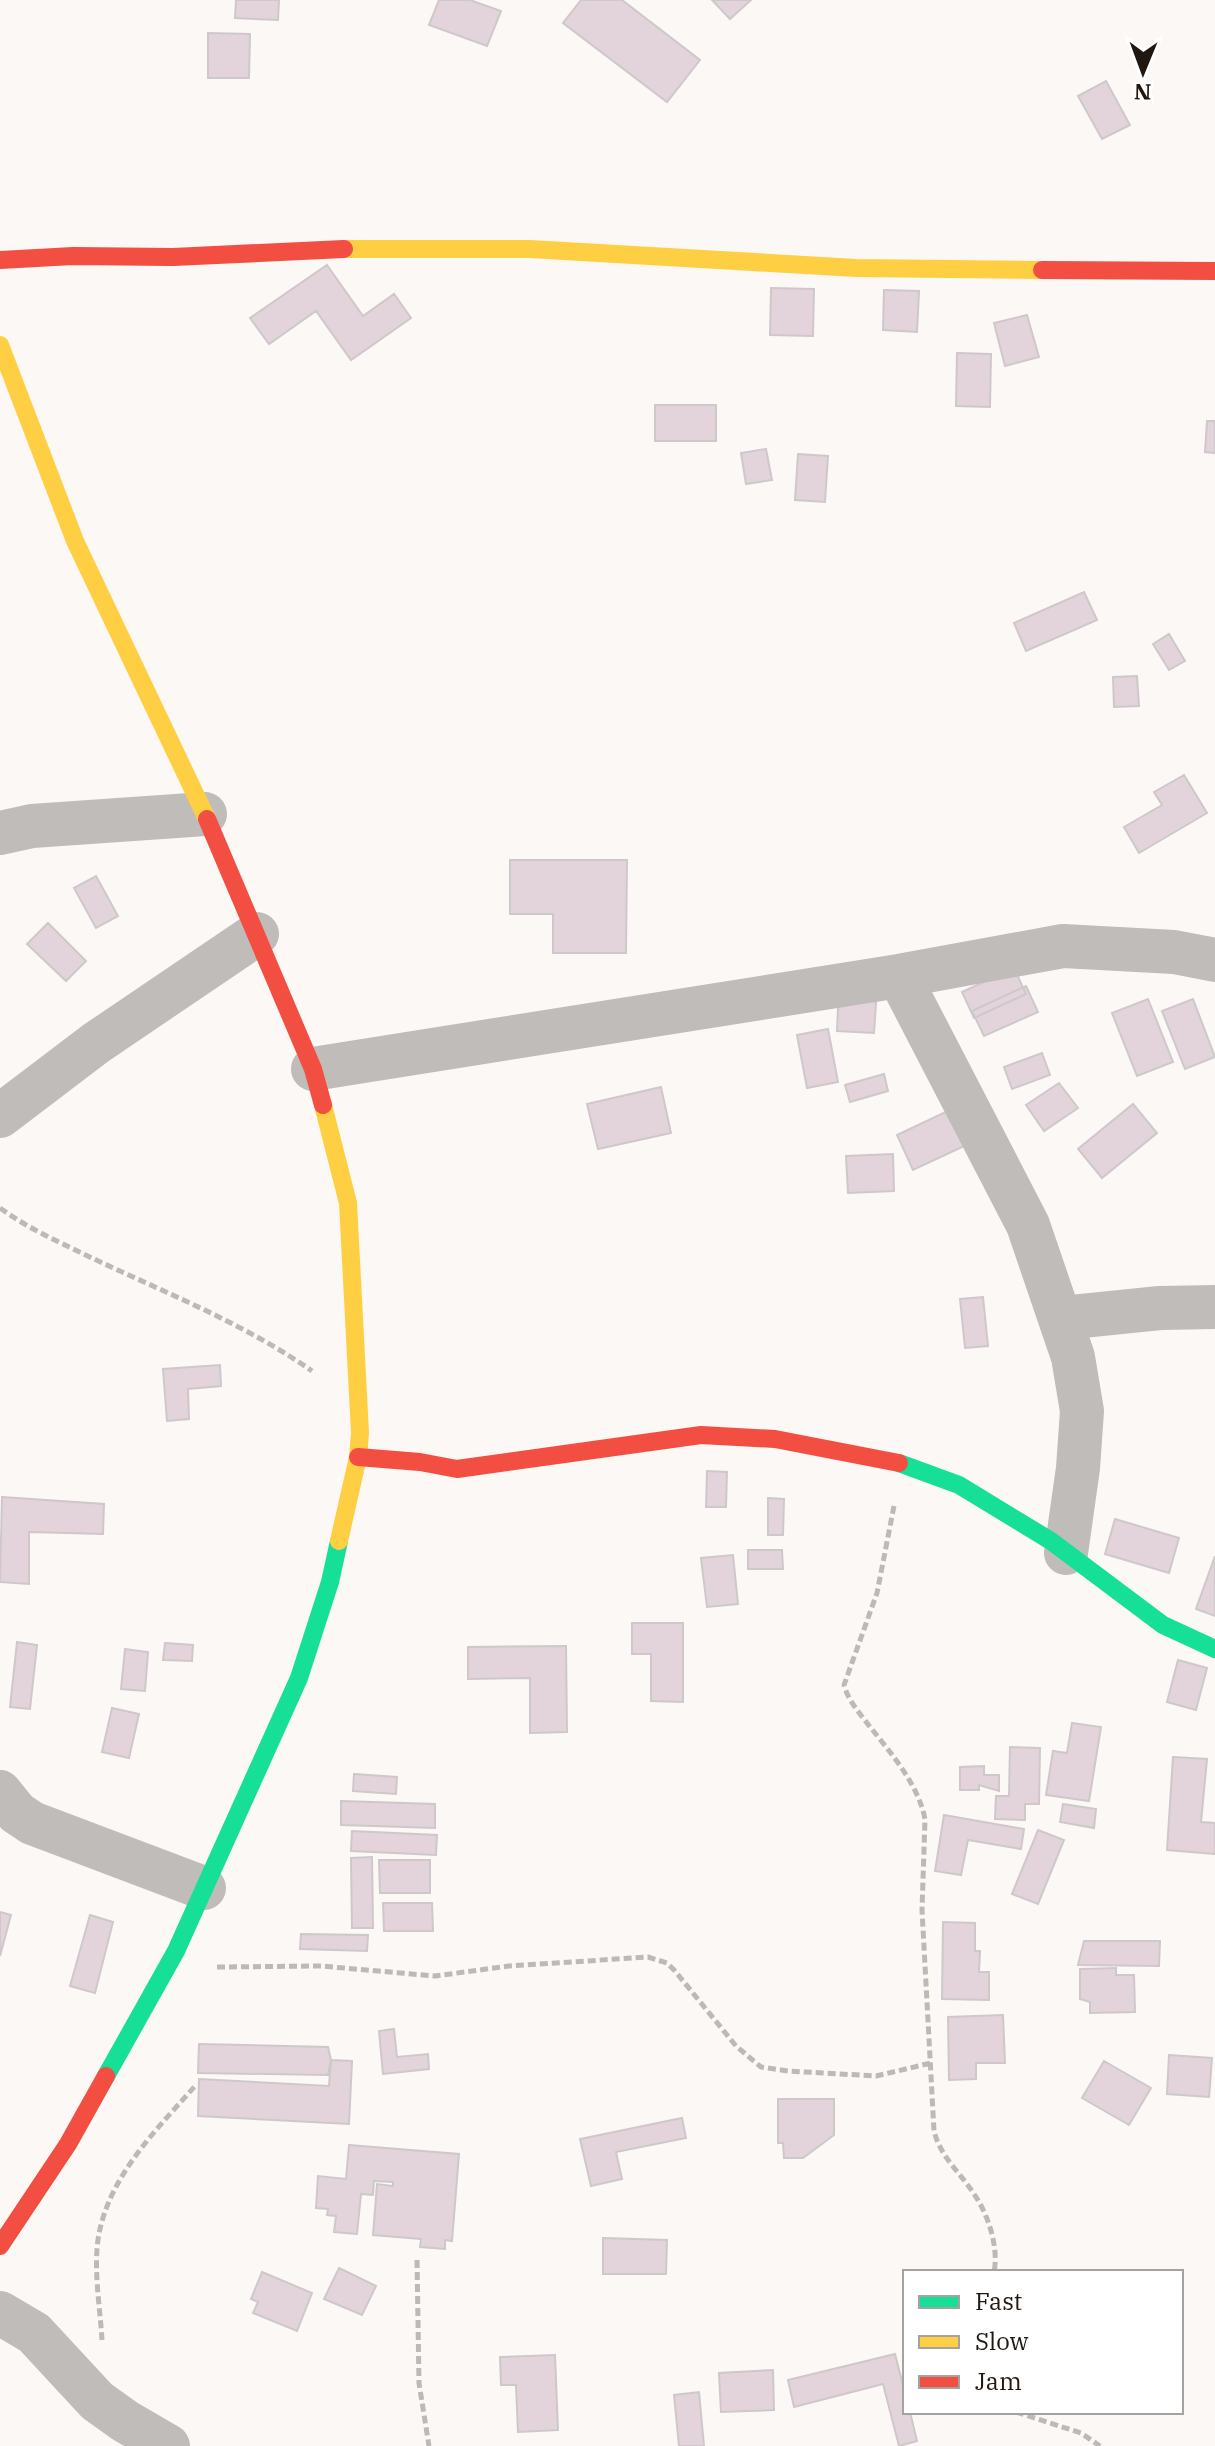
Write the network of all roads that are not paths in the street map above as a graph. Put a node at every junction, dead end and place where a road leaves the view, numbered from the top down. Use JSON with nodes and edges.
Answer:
{"nodes":[{"id":1,"x":0,"y":260,"type":"edge"},
{"id":2,"x":1215,"y":271,"type":"edge"},
{"id":3,"x":0,"y":345,"type":"edge"},
{"id":4,"x":205,"y":814,"type":"junction"},
{"id":5,"x":0,"y":833,"type":"edge"},
{"id":6,"x":257,"y":934,"type":"junction"},
{"id":7,"x":1215,"y":960,"type":"edge"},
{"id":8,"x":899,"y":976,"type":"junction"},
{"id":9,"x":313,"y":1069,"type":"junction"},
{"id":10,"x":0,"y":1116,"type":"edge"},
{"id":11,"x":1215,"y":1307,"type":"edge"},
{"id":12,"x":1062,"y":1318,"type":"junction"},
{"id":13,"x":358,"y":1457,"type":"junction"},
{"id":14,"x":1066,"y":1553,"type":"junction"},
{"id":15,"x":1215,"y":1649,"type":"edge"},
{"id":16,"x":0,"y":1792,"type":"edge"},
{"id":17,"x":204,"y":1888,"type":"junction"},
{"id":18,"x":0,"y":2246,"type":"edge"},
{"id":19,"x":0,"y":2313,"type":"edge"},
{"id":20,"x":168,"y":2446,"type":"edge"}],
"edges":[{"from":1,"to":2,"type":"street"},
{"from":3,"to":4,"type":"street"},
{"from":4,"to":5,"type":"street"},
{"from":4,"to":6,"type":"street"},
{"from":6,"to":9,"type":"street"},
{"from":6,"to":10,"type":"street"},
{"from":7,"to":8,"type":"street"},
{"from":8,"to":9,"type":"street"},
{"from":8,"to":12,"type":"street"},
{"from":9,"to":13,"type":"street"},
{"from":11,"to":12,"type":"street"},
{"from":12,"to":14,"type":"street"},
{"from":13,"to":14,"type":"street"},
{"from":13,"to":17,"type":"street"},
{"from":14,"to":15,"type":"street"},
{"from":16,"to":17,"type":"street"},
{"from":17,"to":18,"type":"street"},
{"from":19,"to":20,"type":"street"}]}
